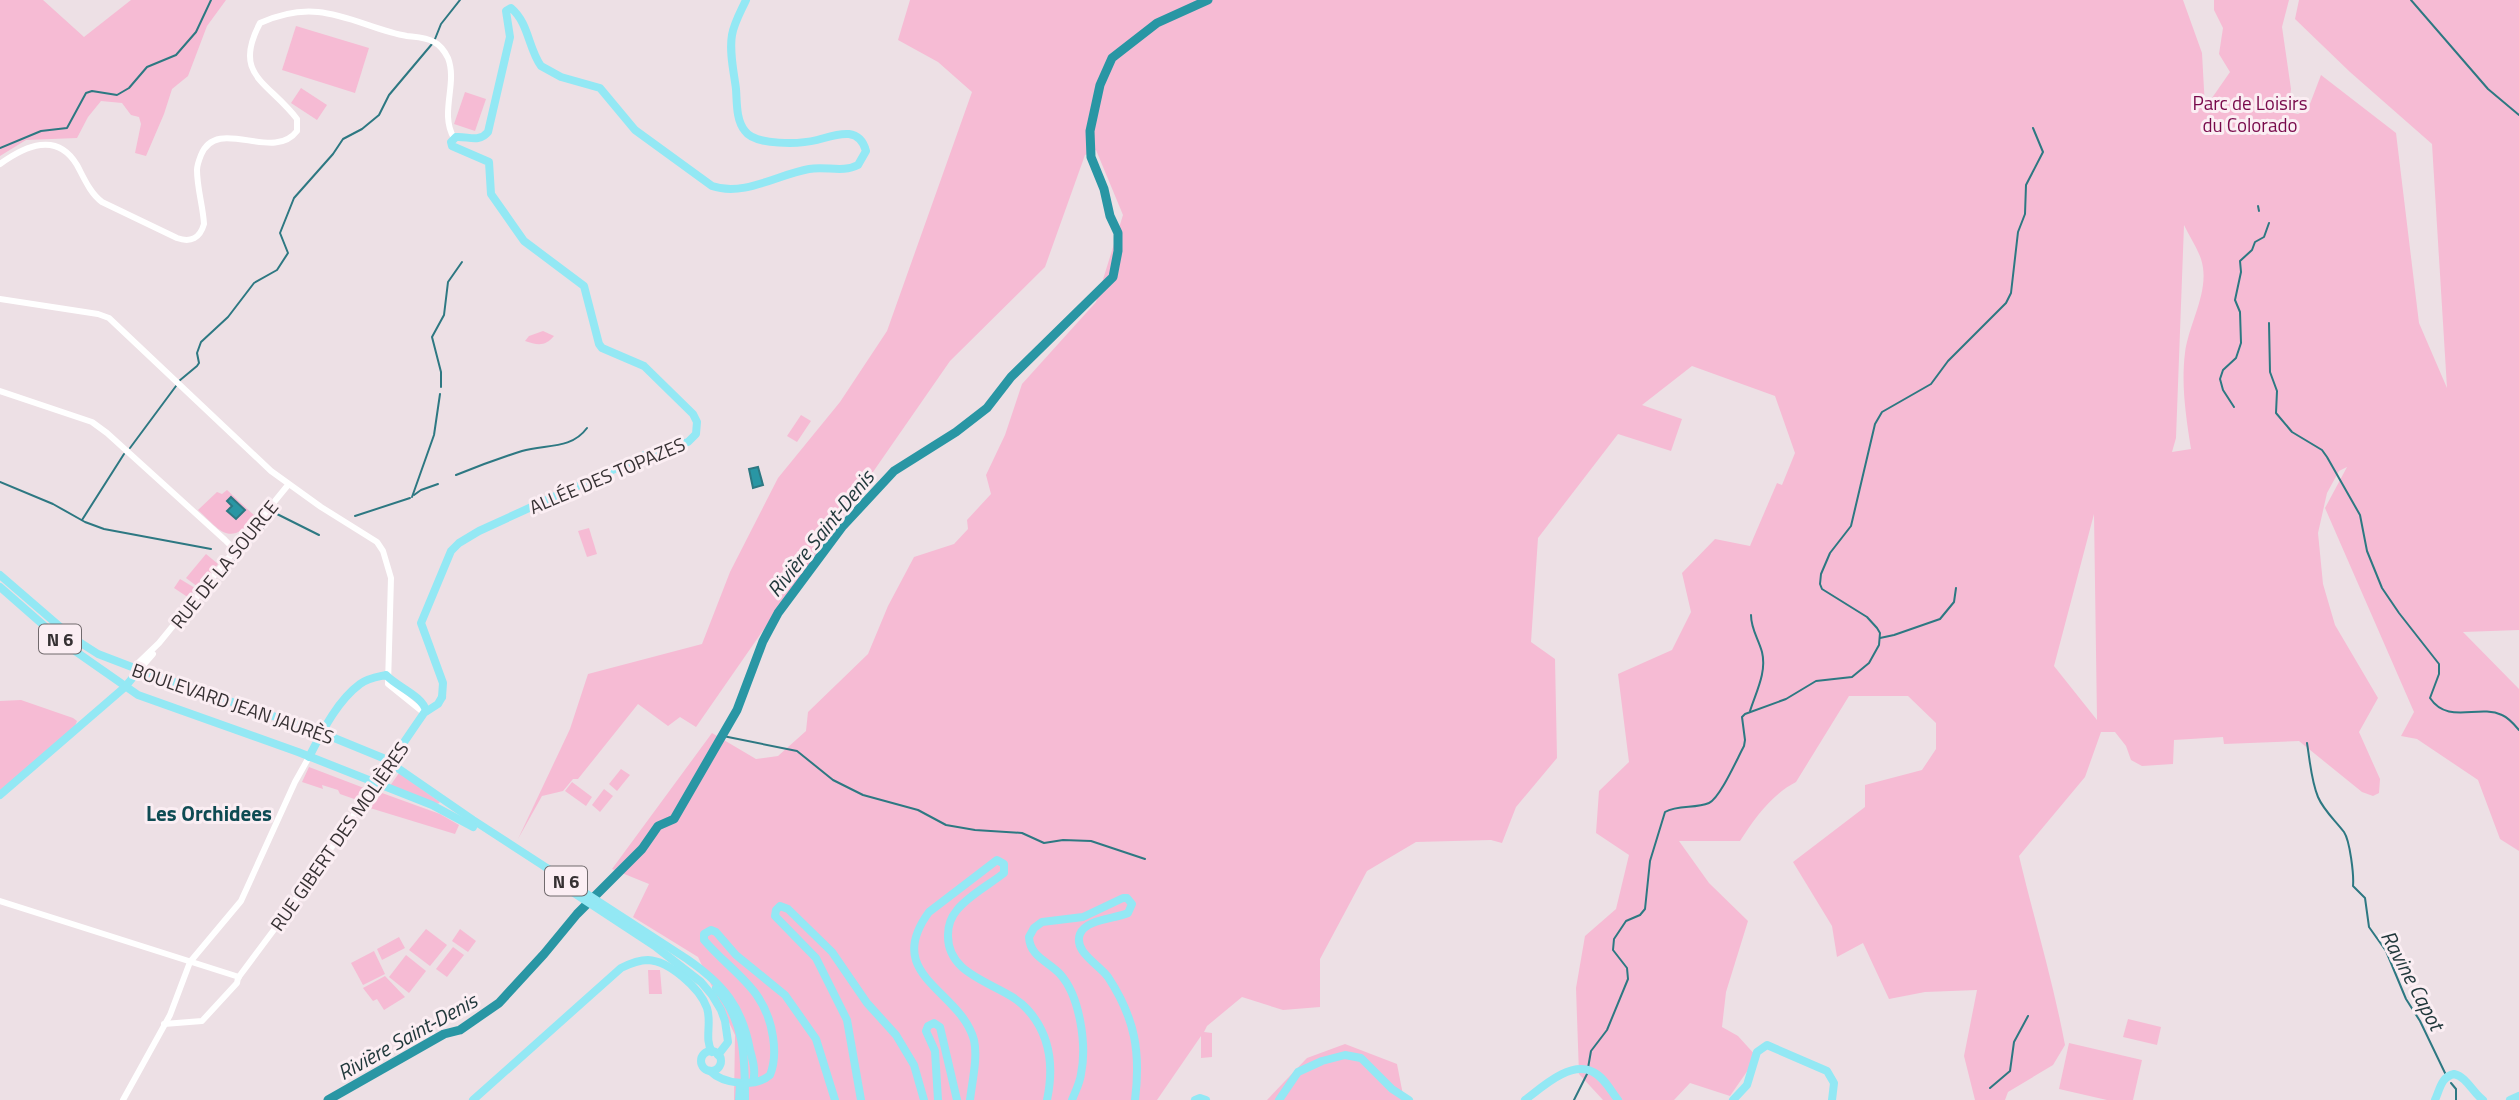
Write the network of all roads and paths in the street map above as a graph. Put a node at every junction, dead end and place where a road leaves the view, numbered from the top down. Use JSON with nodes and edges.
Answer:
{"nodes":[{"id":1,"x":746,"y":0,"type":"edge"},
{"id":2,"x":454,"y":138,"type":"junction"},
{"id":3,"x":0,"y":164,"type":"edge"},
{"id":4,"x":0,"y":299,"type":"edge"},
{"id":5,"x":0,"y":391,"type":"edge"},
{"id":6,"x":288,"y":485,"type":"junction"},
{"id":7,"x":225,"y":540,"type":"junction"},
{"id":8,"x":237,"y":544,"type":"junction"},
{"id":9,"x":232,"y":553,"type":"junction"},
{"id":10,"x":0,"y":575,"type":"edge"},
{"id":11,"x":0,"y":587,"type":"edge"},
{"id":12,"x":136,"y":669,"type":"junction"},
{"id":13,"x":386,"y":675,"type":"junction"},
{"id":14,"x":122,"y":685,"type":"junction"},
{"id":15,"x":442,"y":697,"type":"junction"},
{"id":16,"x":422,"y":702,"type":"junction"},
{"id":17,"x":425,"y":712,"type":"junction"},
{"id":18,"x":322,"y":733,"type":"junction"},
{"id":19,"x":309,"y":757,"type":"junction"},
{"id":20,"x":390,"y":762,"type":"junction"},
{"id":21,"x":376,"y":783,"type":"junction"},
{"id":22,"x":0,"y":795,"type":"edge"},
{"id":23,"x":472,"y":822,"type":"junction"},
{"id":24,"x":0,"y":901,"type":"edge"},
{"id":25,"x":658,"y":944,"type":"junction"},
{"id":26,"x":190,"y":962,"type":"junction"},
{"id":27,"x":239,"y":977,"type":"junction"},
{"id":28,"x":168,"y":1024,"type":"junction"},
{"id":29,"x":774,"y":1042,"type":"junction"},
{"id":30,"x":711,"y":1054,"type":"junction"},
{"id":31,"x":719,"y":1065,"type":"junction"},
{"id":32,"x":754,"y":1070,"type":"junction"},
{"id":33,"x":710,"y":1071,"type":"junction"},
{"id":34,"x":731,"y":1081,"type":"junction"},
{"id":35,"x":751,"y":1082,"type":"junction"},
{"id":36,"x":490,"y":1083,"type":"junction"},
{"id":37,"x":2519,"y":1097,"type":"edge"},
{"id":38,"x":123,"y":1100,"type":"edge"},
{"id":39,"x":467,"y":1100,"type":"edge"},
{"id":40,"x":473,"y":1100,"type":"edge"},
{"id":41,"x":739,"y":1100,"type":"edge"},
{"id":42,"x":745,"y":1100,"type":"edge"},
{"id":43,"x":835,"y":1100,"type":"edge"},
{"id":44,"x":860,"y":1100,"type":"edge"},
{"id":45,"x":924,"y":1100,"type":"edge"},
{"id":46,"x":937,"y":1100,"type":"edge"},
{"id":47,"x":957,"y":1100,"type":"edge"},
{"id":48,"x":970,"y":1100,"type":"edge"},
{"id":49,"x":1047,"y":1100,"type":"edge"},
{"id":50,"x":1072,"y":1100,"type":"edge"},
{"id":51,"x":1135,"y":1100,"type":"edge"},
{"id":52,"x":1195,"y":1100,"type":"edge"},
{"id":53,"x":1206,"y":1100,"type":"edge"},
{"id":54,"x":1279,"y":1100,"type":"edge"},
{"id":55,"x":1409,"y":1100,"type":"edge"},
{"id":56,"x":1525,"y":1100,"type":"edge"},
{"id":57,"x":1618,"y":1100,"type":"edge"},
{"id":58,"x":1734,"y":1100,"type":"edge"},
{"id":59,"x":1832,"y":1100,"type":"edge"},
{"id":60,"x":2435,"y":1100,"type":"edge"},
{"id":61,"x":2483,"y":1100,"type":"edge"},
{"id":62,"x":2510,"y":1100,"type":"edge"}],
"edges":[{"from":1,"to":2,"type":"main road"},
{"from":2,"to":3,"type":"street"},
{"from":2,"to":15,"type":"main road","name":"ALLÉE DES TOPAZES"},
{"from":4,"to":6,"type":"street"},
{"from":5,"to":7,"type":"street"},
{"from":6,"to":8,"type":"street","name":"RUE DE LA SOURCE"},
{"from":6,"to":13,"type":"street"},
{"from":7,"to":8,"type":"street"},
{"from":7,"to":9,"type":"street"},
{"from":8,"to":9,"type":"street","name":"RUE DE LA SOURCE"},
{"from":9,"to":12,"type":"street","name":"RUE DE LA SOURCE"},
{"from":10,"to":12,"type":"main road","name":"BOULEVARD JEAN JAURÈS","number":"N 6"},
{"from":11,"to":14,"type":"main road","name":"BOULEVARD JEAN JAURÈS","number":"N 6"},
{"from":12,"to":14,"type":"main road","name":"RUE DE LA SOURCE"},
{"from":12,"to":18,"type":"main road","name":"BOULEVARD JEAN JAURÈS","number":"N 6"},
{"from":13,"to":16,"type":"main road"},
{"from":13,"to":17,"type":"street"},
{"from":13,"to":18,"type":"main road"},
{"from":14,"to":19,"type":"main road","name":"BOULEVARD JEAN JAURÈS","number":"N 6"},
{"from":14,"to":22,"type":"main road","name":"RUE DE LA SOURCE"},
{"from":15,"to":16,"type":"main road"},
{"from":15,"to":17,"type":"main road","name":"RUE GIBERT DES MOLIÈRES"},
{"from":16,"to":17,"type":"main road"},
{"from":17,"to":20,"type":"main road","name":"RUE GIBERT DES MOLIÈRES"},
{"from":18,"to":19,"type":"main road"},
{"from":18,"to":20,"type":"main road","name":"BOULEVARD JEAN JAURÈS","number":"N 6"},
{"from":19,"to":21,"type":"main road","name":"BOULEVARD JEAN JAURÈS","number":"N 6"},
{"from":19,"to":26,"type":"street"},
{"from":20,"to":21,"type":"main road","name":"RUE GIBERT DES MOLIÈRES"},
{"from":20,"to":23,"type":"main road","name":"BOULEVARD JEAN JAURÈS","number":"N 6"},
{"from":21,"to":23,"type":"main road","name":"BOULEVARD JEAN JAURÈS","number":"N 6"},
{"from":21,"to":27,"type":"street","name":"RUE GIBERT DES MOLIÈRES"},
{"from":23,"to":25,"type":"main road","number":"N 6"},
{"from":24,"to":26,"type":"street"},
{"from":25,"to":30,"type":"main road"},
{"from":25,"to":32,"type":"main road"},
{"from":25,"to":41,"type":"main road","number":"N 6"},
{"from":25,"to":42,"type":"main road","number":"N 6"},
{"from":26,"to":27,"type":"street"},
{"from":26,"to":28,"type":"street"},
{"from":27,"to":28,"type":"street","name":"RUE GIBERT DES MOLIÈRES"},
{"from":28,"to":38,"type":"street"},
{"from":29,"to":32,"type":"main road"},
{"from":29,"to":35,"type":"main road"},
{"from":29,"to":43,"type":"main road"},
{"from":30,"to":31,"type":"main road"},
{"from":30,"to":33,"type":"main road"},
{"from":30,"to":36,"type":"main road"},
{"from":31,"to":33,"type":"main road"},
{"from":31,"to":34,"type":"main road"},
{"from":32,"to":35,"type":"main road"},
{"from":33,"to":34,"type":"main road"},
{"from":34,"to":35,"type":"main road"},
{"from":36,"to":39,"type":"main road"},
{"from":36,"to":40,"type":"main road"},
{"from":37,"to":62,"type":"main road"},
{"from":44,"to":45,"type":"main road"},
{"from":46,"to":47,"type":"main road"},
{"from":48,"to":49,"type":"main road"},
{"from":50,"to":51,"type":"main road"},
{"from":52,"to":53,"type":"main road"},
{"from":54,"to":55,"type":"main road"},
{"from":56,"to":57,"type":"main road"},
{"from":58,"to":59,"type":"main road"},
{"from":60,"to":61,"type":"main road"}]}
